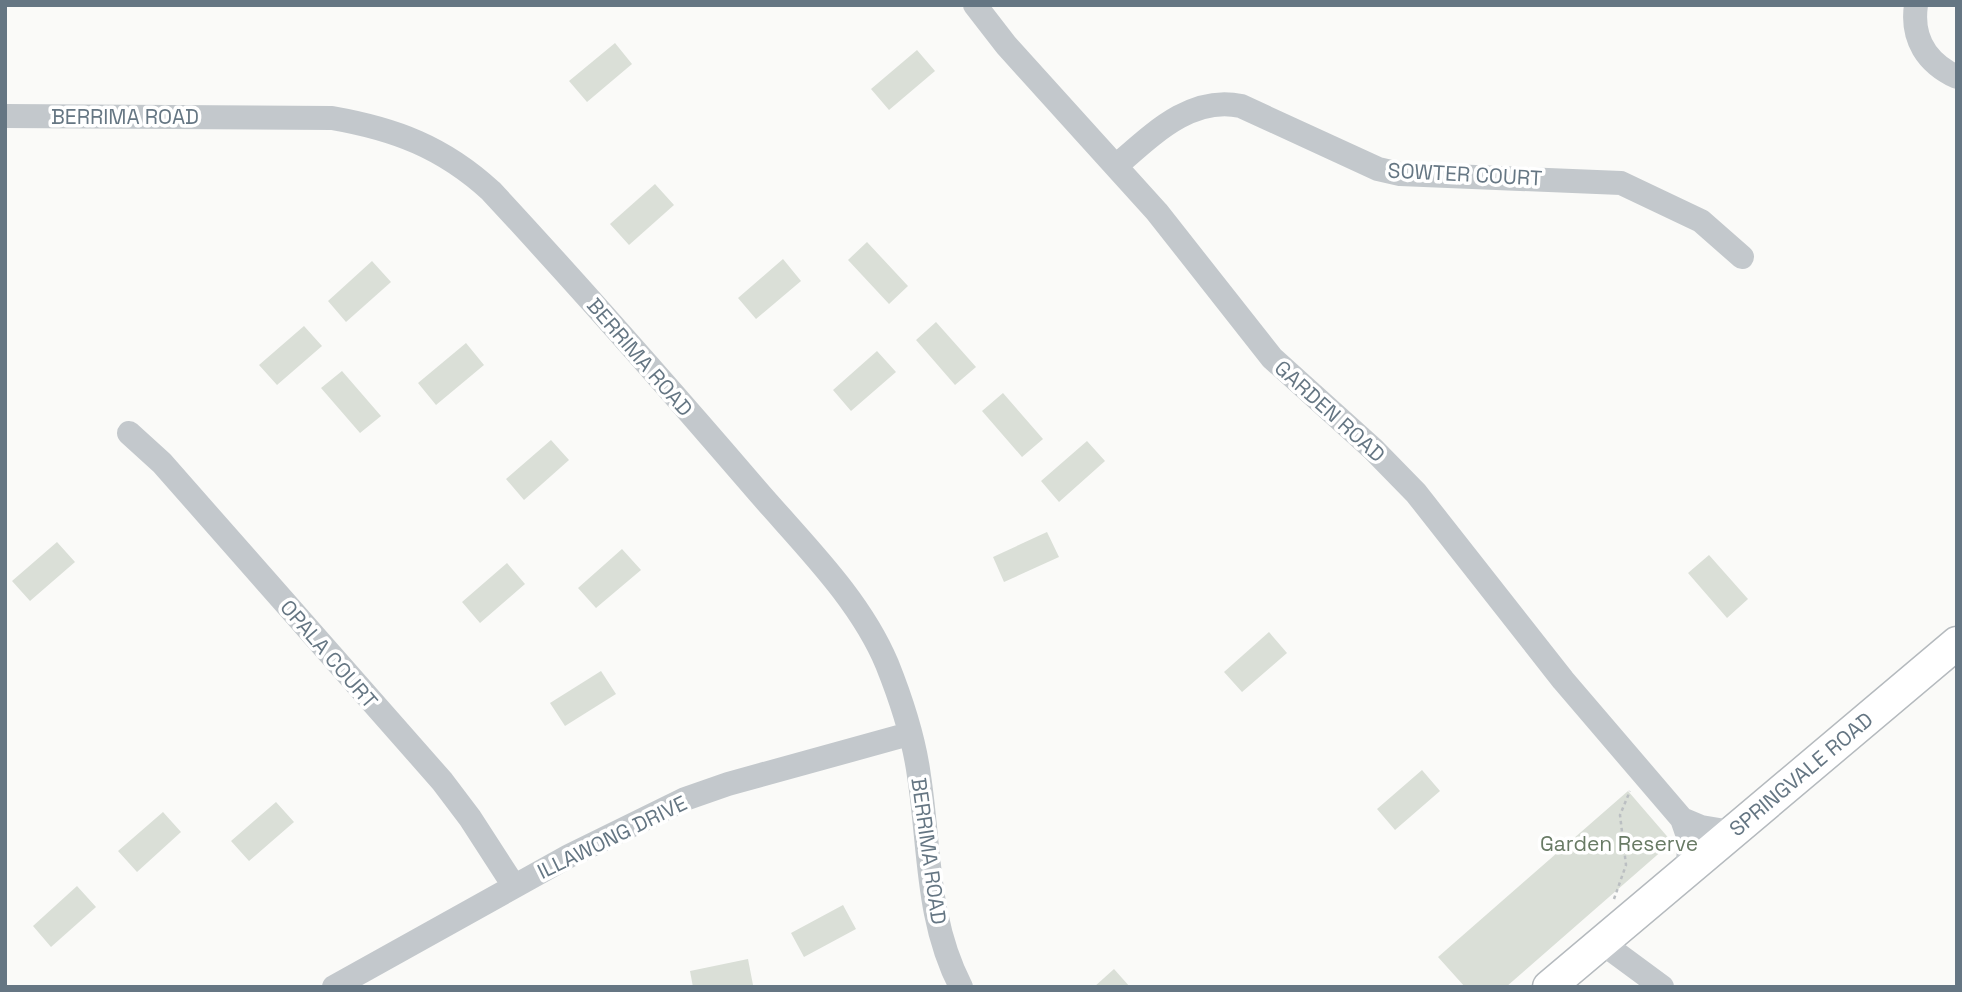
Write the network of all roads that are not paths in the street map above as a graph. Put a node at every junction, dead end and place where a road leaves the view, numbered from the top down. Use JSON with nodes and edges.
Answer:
{"nodes":[{"id":1,"x":975,"y":5,"type":"edge"},
{"id":2,"x":1916,"y":5,"type":"edge"},
{"id":3,"x":1957,"y":77,"type":"edge"},
{"id":4,"x":5,"y":116,"type":"edge"},
{"id":5,"x":1116,"y":166,"type":"junction"},
{"id":6,"x":1742,"y":257,"type":"dead end"},
{"id":7,"x":129,"y":433,"type":"dead end"},
{"id":8,"x":1957,"y":643,"type":"edge"},
{"id":9,"x":909,"y":734,"type":"junction"},
{"id":10,"x":1682,"y":819,"type":"junction"},
{"id":11,"x":1731,"y":832,"type":"junction"},
{"id":12,"x":1688,"y":869,"type":"junction"},
{"id":13,"x":514,"y":887,"type":"junction"},
{"id":14,"x":1601,"y":942,"type":"junction"},
{"id":15,"x":334,"y":987,"type":"edge"},
{"id":16,"x":961,"y":987,"type":"edge"},
{"id":17,"x":1549,"y":987,"type":"edge"},
{"id":18,"x":1662,"y":987,"type":"edge"}],
"edges":[{"from":1,"to":5,"type":"street","name":"GARDEN ROAD"},
{"from":2,"to":3,"type":"street"},
{"from":4,"to":9,"type":"street","name":"BERRIMA ROAD"},
{"from":5,"to":6,"type":"street","name":"SOWTER COURT"},
{"from":5,"to":10,"type":"street","name":"GARDEN ROAD"},
{"from":7,"to":13,"type":"street","name":"OPALA COURT"},
{"from":8,"to":11,"type":"main road","name":"SPRINGVALE ROAD"},
{"from":9,"to":13,"type":"street","name":"ILLAWONG DRIVE"},
{"from":9,"to":16,"type":"street","name":"BERRIMA ROAD"},
{"from":10,"to":11,"type":"street"},
{"from":10,"to":12,"type":"street"},
{"from":11,"to":12,"type":"main road","name":"SPRINGVALE ROAD"},
{"from":12,"to":14,"type":"main road","name":"SPRINGVALE ROAD"},
{"from":13,"to":15,"type":"street","name":"ILLAWONG DRIVE"},
{"from":14,"to":17,"type":"main road","name":"SPRINGVALE ROAD"},
{"from":14,"to":18,"type":"street"}]}
